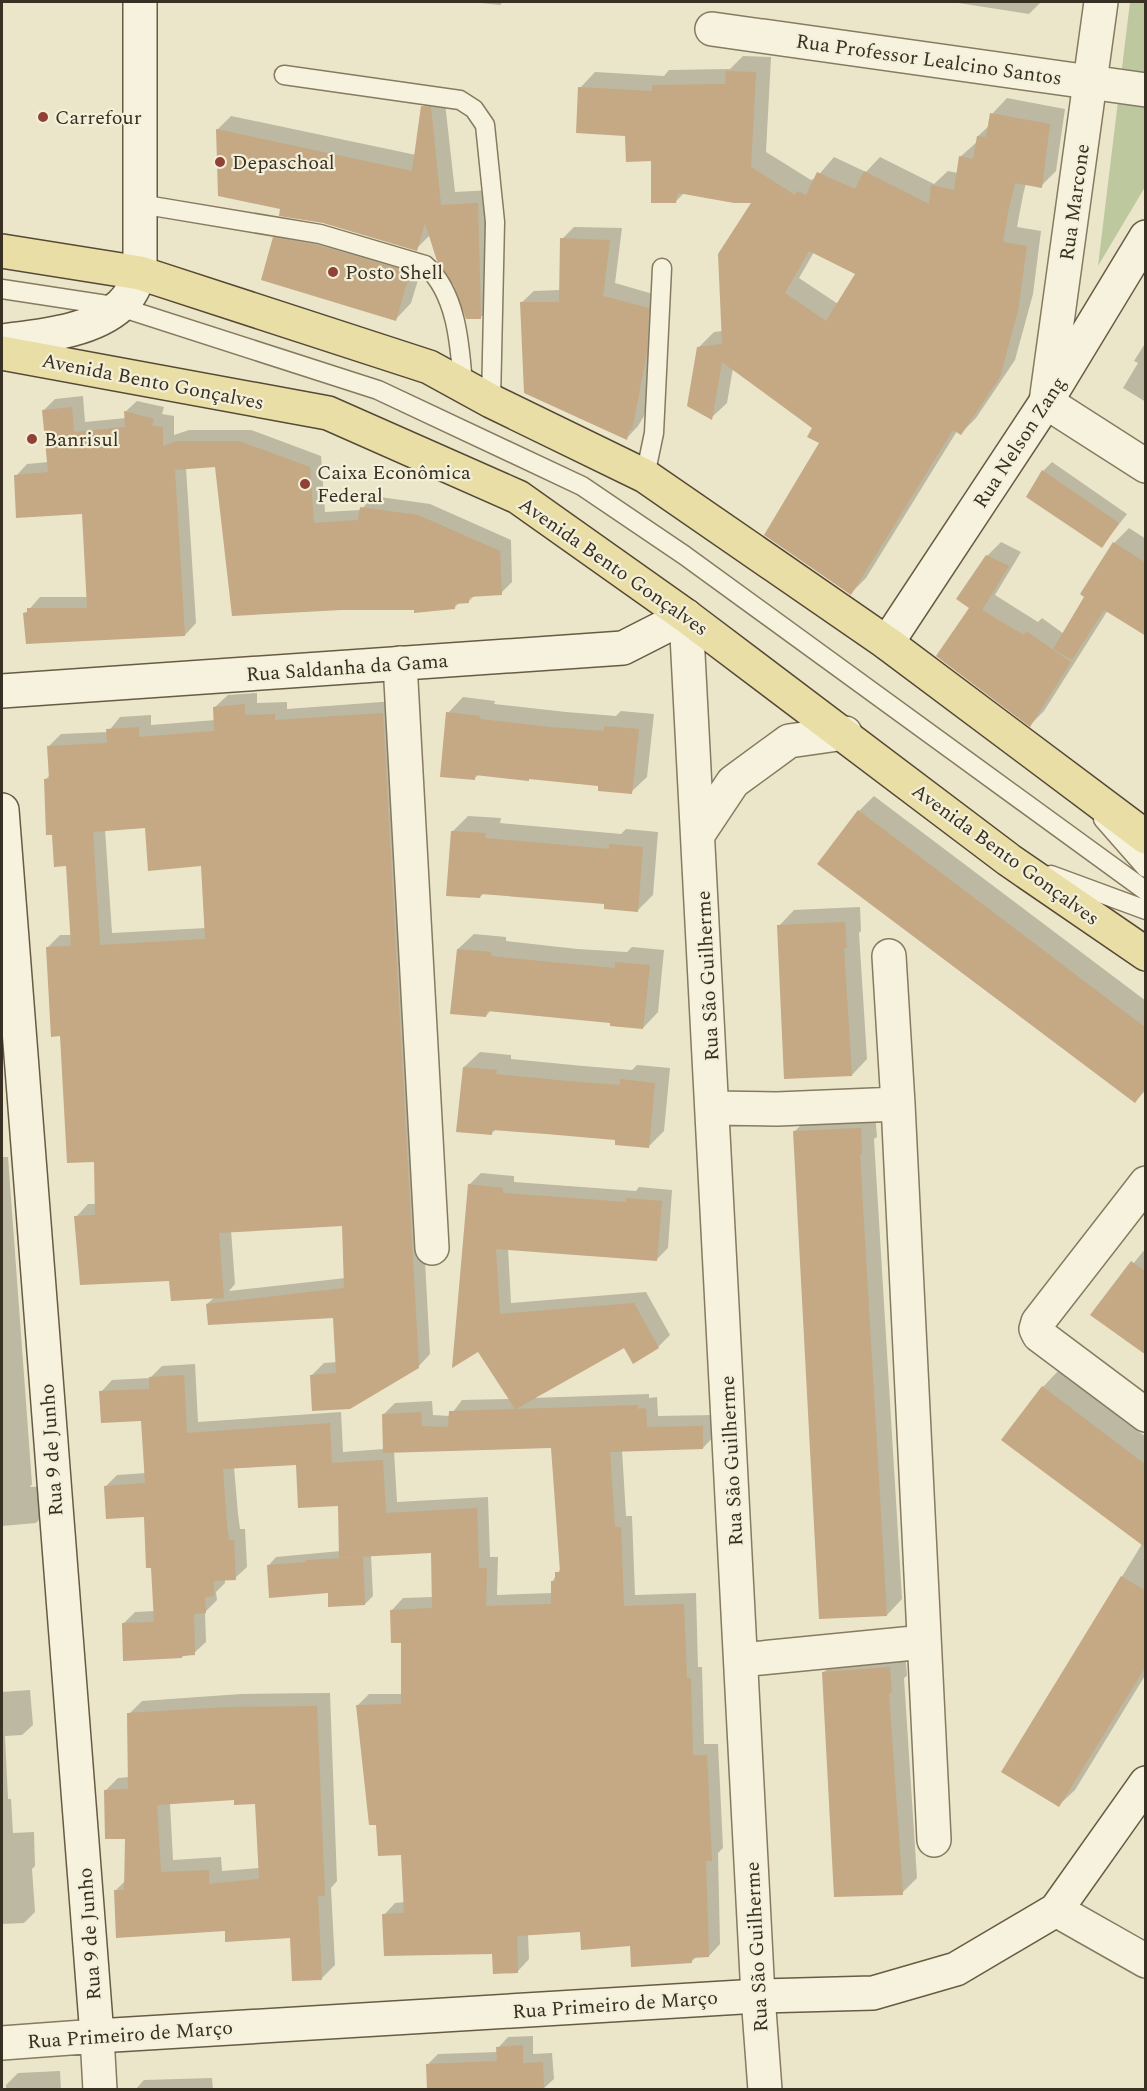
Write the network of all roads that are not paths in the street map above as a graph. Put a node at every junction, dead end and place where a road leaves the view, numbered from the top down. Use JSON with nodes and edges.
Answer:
{"nodes":[{"id":1,"x":140,"y":2,"type":"edge"},
{"id":2,"x":1101,"y":2,"type":"edge"},
{"id":3,"x":712,"y":29,"type":"dead end"},
{"id":4,"x":284,"y":75,"type":"dead end"},
{"id":5,"x":1091,"y":81,"type":"junction"},
{"id":6,"x":1146,"y":90,"type":"edge"},
{"id":7,"x":140,"y":204,"type":"junction"},
{"id":8,"x":1146,"y":237,"type":"edge"},
{"id":9,"x":2,"y":251,"type":"edge"},
{"id":10,"x":2,"y":264,"type":"edge"},
{"id":11,"x":662,"y":268,"type":"dead end"},
{"id":12,"x":140,"y":273,"type":"junction"},
{"id":13,"x":2,"y":289,"type":"edge"},
{"id":14,"x":120,"y":307,"type":"junction"},
{"id":15,"x":2,"y":341,"type":"edge"},
{"id":16,"x":2,"y":353,"type":"edge"},
{"id":17,"x":464,"y":386,"type":"junction"},
{"id":18,"x":491,"y":401,"type":"junction"},
{"id":19,"x":1046,"y":402,"type":"junction"},
{"id":20,"x":1146,"y":466,"type":"edge"},
{"id":21,"x":645,"y":476,"type":"junction"},
{"id":22,"x":686,"y":616,"type":"junction"},
{"id":23,"x":886,"y":643,"type":"junction"},
{"id":24,"x":400,"y":663,"type":"junction"},
{"id":25,"x":2,"y":691,"type":"edge"},
{"id":26,"x":845,"y":734,"type":"junction"},
{"id":27,"x":1067,"y":778,"type":"junction"},
{"id":28,"x":2,"y":810,"type":"edge"},
{"id":29,"x":699,"y":833,"type":"junction"},
{"id":30,"x":1146,"y":837,"type":"edge"},
{"id":31,"x":3,"y":859,"type":"edge"},
{"id":32,"x":1010,"y":860,"type":"junction"},
{"id":33,"x":1146,"y":868,"type":"edge"},
{"id":34,"x":1146,"y":891,"type":"edge"},
{"id":35,"x":1146,"y":910,"type":"edge"},
{"id":36,"x":1146,"y":954,"type":"edge"},
{"id":37,"x":889,"y":956,"type":"dead end"},
{"id":38,"x":898,"y":1104,"type":"junction"},
{"id":39,"x":713,"y":1108,"type":"junction"},
{"id":40,"x":1146,"y":1183,"type":"edge"},
{"id":41,"x":432,"y":1248,"type":"dead end"},
{"id":42,"x":1146,"y":1415,"type":"edge"},
{"id":43,"x":924,"y":1642,"type":"junction"},
{"id":44,"x":741,"y":1660,"type":"junction"},
{"id":45,"x":1146,"y":1784,"type":"edge"},
{"id":46,"x":934,"y":1840,"type":"dead end"},
{"id":47,"x":1056,"y":1910,"type":"junction"},
{"id":48,"x":1146,"y":1961,"type":"edge"},
{"id":49,"x":758,"y":1996,"type":"junction"},
{"id":50,"x":97,"y":2036,"type":"junction"},
{"id":51,"x":2,"y":2043,"type":"edge"},
{"id":52,"x":100,"y":2090,"type":"edge"},
{"id":53,"x":765,"y":2090,"type":"edge"}],
"edges":[{"from":1,"to":7,"type":"street"},
{"from":2,"to":5,"type":"street","name":"Rua Marcone"},
{"from":3,"to":5,"type":"street","name":"Rua Professor Lealcino Santos"},
{"from":4,"to":18,"type":"lane"},
{"from":5,"to":6,"type":"street","name":"Rua Professor Lealcino Santos"},
{"from":5,"to":19,"type":"street","name":"Rua Marcone"},
{"from":7,"to":12,"type":"street"},
{"from":7,"to":17,"type":"lane"},
{"from":8,"to":19,"type":"street","name":"Rua Nelson Zang"},
{"from":9,"to":12,"type":"main road"},
{"from":10,"to":12,"type":"lane"},
{"from":11,"to":21,"type":"lane"},
{"from":12,"to":14,"type":"street"},
{"from":12,"to":17,"type":"main road"},
{"from":13,"to":14,"type":"lane"},
{"from":14,"to":15,"type":"street"},
{"from":14,"to":34,"type":"lane"},
{"from":16,"to":22,"type":"main road","name":"Avenida Bento Gonçalves"},
{"from":17,"to":18,"type":"main road"},
{"from":18,"to":21,"type":"main road"},
{"from":19,"to":20,"type":"street"},
{"from":19,"to":23,"type":"street","name":"Rua Nelson Zang"},
{"from":21,"to":23,"type":"main road"},
{"from":22,"to":24,"type":"street","name":"Rua Saldanha da Gama"},
{"from":22,"to":26,"type":"main road","name":"Avenida Bento Gonçalves"},
{"from":22,"to":29,"type":"street","name":"Rua São Guilherme"},
{"from":23,"to":27,"type":"main road"},
{"from":24,"to":25,"type":"street","name":"Rua Saldanha da Gama"},
{"from":24,"to":41,"type":"street"},
{"from":26,"to":29,"type":"street"},
{"from":26,"to":32,"type":"main road","name":"Avenida Bento Gonçalves"},
{"from":27,"to":30,"type":"main road"},
{"from":27,"to":33,"type":"lane"},
{"from":28,"to":31,"type":"street","name":"Rua 9 de Junho"},
{"from":29,"to":39,"type":"street","name":"Rua São Guilherme"},
{"from":31,"to":50,"type":"street","name":"Rua 9 de Junho"},
{"from":32,"to":35,"type":"lane"},
{"from":32,"to":36,"type":"main road","name":"Avenida Bento Gonçalves"},
{"from":37,"to":38,"type":"street"},
{"from":38,"to":39,"type":"street"},
{"from":38,"to":43,"type":"street"},
{"from":39,"to":44,"type":"street","name":"Rua São Guilherme"},
{"from":40,"to":42,"type":"street"},
{"from":43,"to":44,"type":"street"},
{"from":43,"to":46,"type":"street"},
{"from":44,"to":49,"type":"street","name":"Rua São Guilherme"},
{"from":45,"to":47,"type":"street","name":"Rua Primeiro de Março"},
{"from":47,"to":48,"type":"street"},
{"from":47,"to":49,"type":"street","name":"Rua Primeiro de Março"},
{"from":49,"to":50,"type":"street","name":"Rua Primeiro de Março"},
{"from":49,"to":53,"type":"street","name":"Rua São Guilherme"},
{"from":50,"to":51,"type":"street","name":"Rua Primeiro de Março"},
{"from":50,"to":52,"type":"street","name":"Rua 9 de Junho"}]}
